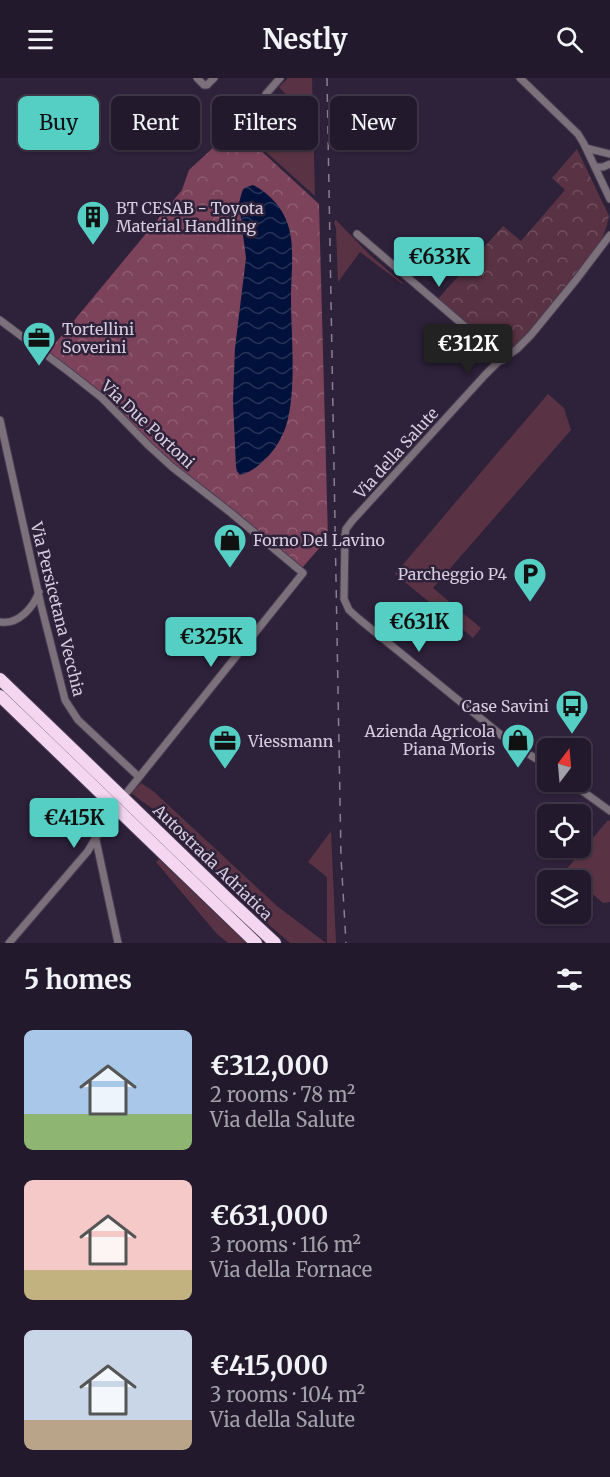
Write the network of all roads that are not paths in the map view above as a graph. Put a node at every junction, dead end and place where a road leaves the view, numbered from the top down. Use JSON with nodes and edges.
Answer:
{"nodes":[{"id":1,"x":197,"y":78,"type":"edge"},
{"id":2,"x":214,"y":78,"type":"edge"},
{"id":3,"x":280,"y":78,"type":"edge"},
{"id":4,"x":520,"y":78,"type":"edge"},
{"id":5,"x":266,"y":94,"type":"dead end"},
{"id":6,"x":586,"y":148,"type":"junction"},
{"id":7,"x":610,"y":155,"type":"edge"},
{"id":8,"x":610,"y":164,"type":"edge"},
{"id":9,"x":594,"y":166,"type":"junction"},
{"id":10,"x":610,"y":199,"type":"edge"},
{"id":11,"x":357,"y":234,"type":"dead end"},
{"id":12,"x":610,"y":235,"type":"edge"},
{"id":13,"x":0,"y":320,"type":"edge"},
{"id":14,"x":503,"y":360,"type":"junction"},
{"id":15,"x":0,"y":420,"type":"edge"},
{"id":16,"x":39,"y":592,"type":"junction"},
{"id":17,"x":41,"y":605,"type":"junction"},
{"id":18,"x":31,"y":606,"type":"junction"},
{"id":19,"x":0,"y":622,"type":"edge"},
{"id":20,"x":0,"y":679,"type":"edge"},
{"id":21,"x":0,"y":696,"type":"edge"},
{"id":22,"x":537,"y":759,"type":"edge"},
{"id":23,"x":139,"y":777,"type":"junction"},
{"id":24,"x":129,"y":791,"type":"dead end"},
{"id":25,"x":584,"y":792,"type":"edge"},
{"id":26,"x":79,"y":802,"type":"dead end"},
{"id":27,"x":610,"y":811,"type":"edge"},
{"id":28,"x":109,"y":815,"type":"dead end"},
{"id":29,"x":96,"y":838,"type":"junction"},
{"id":30,"x":9,"y":943,"type":"edge"},
{"id":31,"x":118,"y":943,"type":"edge"},
{"id":32,"x":256,"y":943,"type":"edge"},
{"id":33,"x":275,"y":943,"type":"edge"}],
"edges":[{"from":1,"to":2,"type":"street"},
{"from":3,"to":5,"type":"street"},
{"from":4,"to":6,"type":"street"},
{"from":6,"to":7,"type":"street"},
{"from":6,"to":9,"type":"street"},
{"from":7,"to":9,"type":"street"},
{"from":8,"to":9,"type":"street"},
{"from":9,"to":10,"type":"street"},
{"from":11,"to":14,"type":"street"},
{"from":12,"to":14,"type":"street","name":"Via della Salute"},
{"from":13,"to":23,"type":"street","name":"Via Due Portoni"},
{"from":14,"to":22,"type":"street","name":"Via della Salute"},
{"from":15,"to":16,"type":"street","name":"Via Persicetana Vecchia"},
{"from":16,"to":17,"type":"street","name":"Via Persicetana Vecchia"},
{"from":16,"to":18,"type":"street"},
{"from":17,"to":18,"type":"street"},
{"from":17,"to":23,"type":"street","name":"Via Persicetana Vecchia"},
{"from":18,"to":19,"type":"street"},
{"from":20,"to":33,"type":"highway","name":"Autostrada Adriatica"},
{"from":21,"to":32,"type":"highway","name":"Autostrada Adriatica"},
{"from":23,"to":24,"type":"street"},
{"from":25,"to":27,"type":"street"},
{"from":26,"to":29,"type":"street"},
{"from":28,"to":29,"type":"street"},
{"from":29,"to":30,"type":"street"},
{"from":29,"to":31,"type":"street"}]}
